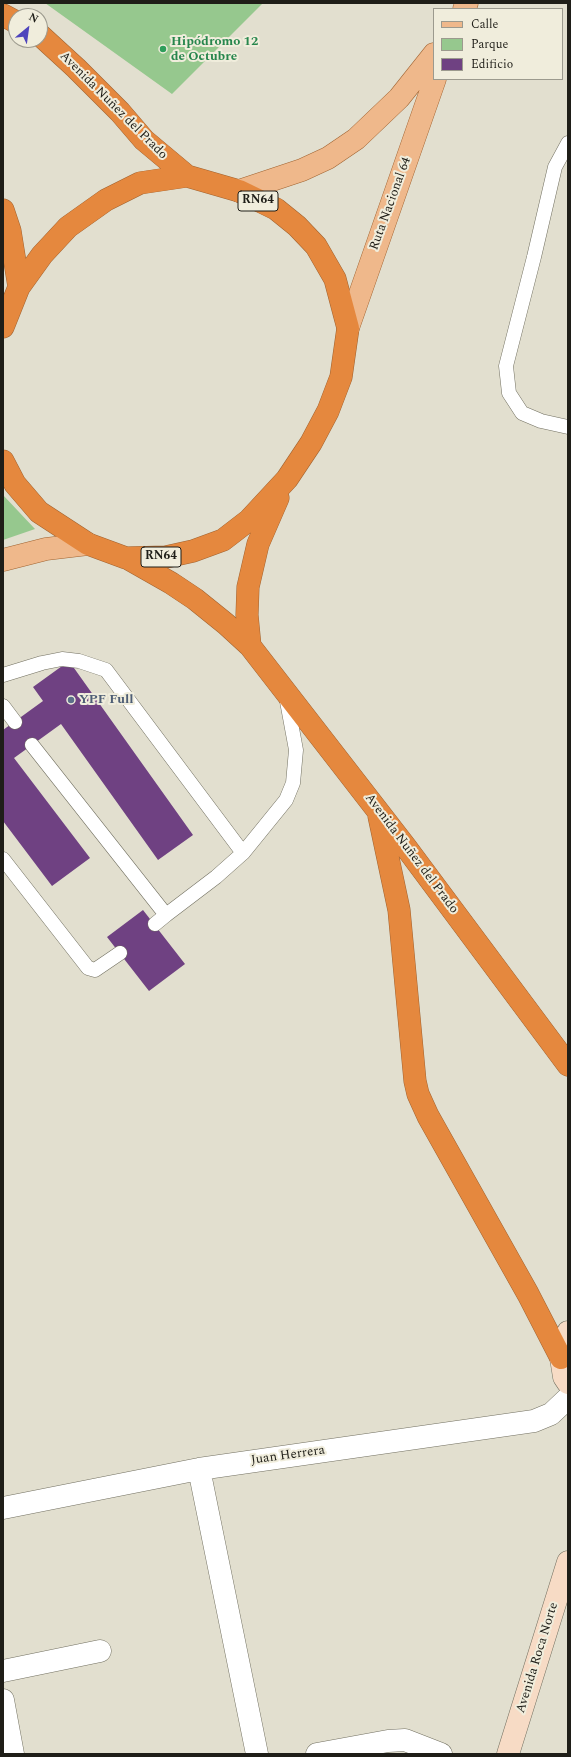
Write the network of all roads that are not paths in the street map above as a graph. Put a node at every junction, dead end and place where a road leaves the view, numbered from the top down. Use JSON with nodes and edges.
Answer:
{"nodes":[{"id":1,"x":48,"y":43,"type":"edge"},
{"id":2,"x":433,"y":55,"type":"edge"},
{"id":3,"x":435,"y":80,"type":"edge"},
{"id":4,"x":568,"y":143,"type":"edge"},
{"id":5,"x":187,"y":176,"type":"junction"},
{"id":6,"x":239,"y":192,"type":"junction"},
{"id":7,"x":3,"y":210,"type":"edge"},
{"id":8,"x":19,"y":287,"type":"junction"},
{"id":9,"x":3,"y":328,"type":"edge"},
{"id":10,"x":348,"y":328,"type":"junction"},
{"id":11,"x":568,"y":427,"type":"edge"},
{"id":12,"x":3,"y":461,"type":"edge"},
{"id":13,"x":287,"y":479,"type":"junction"},
{"id":14,"x":88,"y":544,"type":"junction"},
{"id":15,"x":126,"y":558,"type":"junction"},
{"id":16,"x":3,"y":560,"type":"edge"},
{"id":17,"x":250,"y":646,"type":"junction"},
{"id":18,"x":3,"y":675,"type":"edge"},
{"id":19,"x":284,"y":688,"type":"junction"},
{"id":20,"x":3,"y":706,"type":"edge"},
{"id":21,"x":15,"y":722,"type":"dead end"},
{"id":22,"x":32,"y":745,"type":"dead end"},
{"id":23,"x":378,"y":811,"type":"junction"},
{"id":24,"x":243,"y":853,"type":"junction"},
{"id":25,"x":3,"y":858,"type":"edge"},
{"id":26,"x":120,"y":953,"type":"dead end"},
{"id":27,"x":568,"y":1065,"type":"edge"},
{"id":28,"x":568,"y":1332,"type":"edge"},
{"id":29,"x":561,"y":1358,"type":"junction"},
{"id":30,"x":568,"y":1383,"type":"edge"},
{"id":31,"x":568,"y":1398,"type":"edge"},
{"id":32,"x":199,"y":1469,"type":"junction"},
{"id":33,"x":3,"y":1508,"type":"edge"},
{"id":34,"x":568,"y":1562,"type":"edge"},
{"id":35,"x":100,"y":1651,"type":"dead end"},
{"id":36,"x":3,"y":1671,"type":"edge"},
{"id":37,"x":3,"y":1700,"type":"edge"},
{"id":38,"x":13,"y":1754,"type":"edge"},
{"id":39,"x":257,"y":1754,"type":"edge"},
{"id":40,"x":317,"y":1754,"type":"edge"},
{"id":41,"x":441,"y":1754,"type":"edge"},
{"id":42,"x":508,"y":1754,"type":"edge"}],
"edges":[{"from":1,"to":5,"type":"highway","name":"Avenida Nuñez del Prado"},
{"from":2,"to":6,"type":"main road","number":"RN64"},
{"from":3,"to":10,"type":"main road","name":"Ruta Nacional 64","number":"RN64"},
{"from":4,"to":11,"type":"lane"},
{"from":5,"to":6,"type":"highway","number":"RN64"},
{"from":5,"to":8,"type":"highway","number":"RN64"},
{"from":6,"to":10,"type":"highway","number":"RN64"},
{"from":7,"to":8,"type":"highway"},
{"from":8,"to":9,"type":"highway","number":"RN64"},
{"from":10,"to":13,"type":"highway","number":"RN64"},
{"from":12,"to":14,"type":"highway","number":"RN64"},
{"from":13,"to":15,"type":"highway","number":"RN64"},
{"from":13,"to":17,"type":"highway"},
{"from":14,"to":15,"type":"highway","number":"RN64"},
{"from":14,"to":16,"type":"main road","number":"RN64"},
{"from":15,"to":17,"type":"highway","name":"Avenida Nuñez del Prado"},
{"from":17,"to":19,"type":"highway","name":"Avenida Nuñez del Prado"},
{"from":18,"to":24,"type":"lane"},
{"from":19,"to":23,"type":"highway","name":"Avenida Nuñez del Prado"},
{"from":19,"to":24,"type":"lane"},
{"from":20,"to":21,"type":"lane"},
{"from":22,"to":24,"type":"lane"},
{"from":23,"to":27,"type":"highway","name":"Avenida Nuñez del Prado"},
{"from":23,"to":29,"type":"highway"},
{"from":25,"to":26,"type":"lane"},
{"from":28,"to":29,"type":"main road"},
{"from":29,"to":30,"type":"main road"},
{"from":31,"to":32,"type":"street","name":"Juan Herrera"},
{"from":32,"to":33,"type":"street","name":"Juan Herrera"},
{"from":32,"to":39,"type":"street"},
{"from":34,"to":42,"type":"main road","name":"Avenida Roca Norte"},
{"from":35,"to":36,"type":"street"},
{"from":37,"to":38,"type":"street"},
{"from":40,"to":41,"type":"street"}]}
